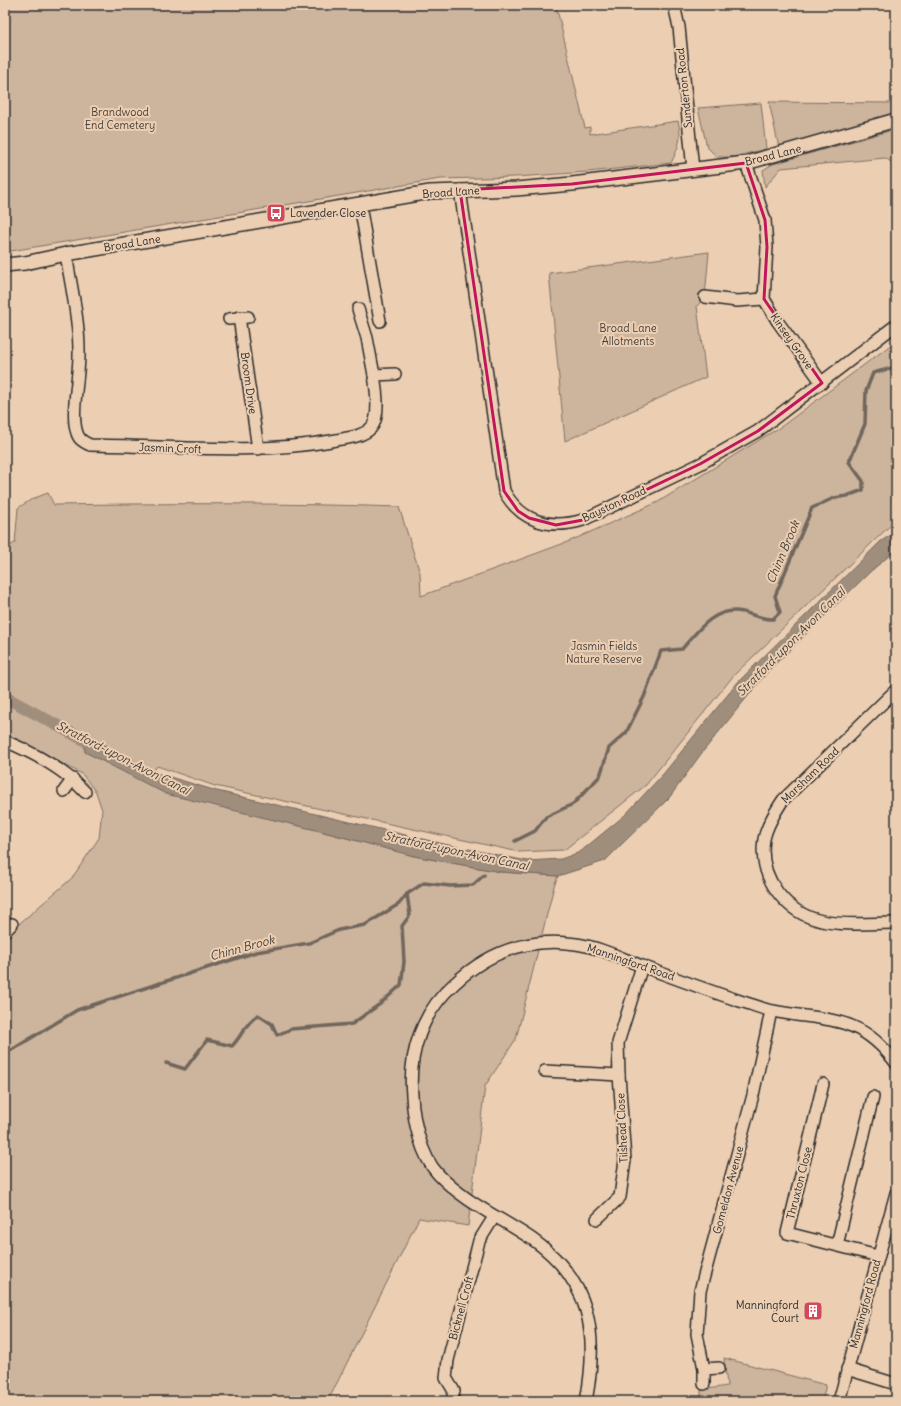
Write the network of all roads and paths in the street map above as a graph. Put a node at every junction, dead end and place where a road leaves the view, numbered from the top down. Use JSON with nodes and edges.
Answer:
{"nodes":[{"id":1,"x":674,"y":5,"type":"edge"},
{"id":2,"x":896,"y":120,"type":"edge"},
{"id":3,"x":746,"y":163,"type":"junction"},
{"id":4,"x":693,"y":170,"type":"junction"},
{"id":5,"x":460,"y":190,"type":"junction"},
{"id":6,"x":360,"y":205,"type":"junction"},
{"id":7,"x":66,"y":254,"type":"junction"},
{"id":8,"x":5,"y":265,"type":"edge"},
{"id":9,"x":705,"y":297,"type":"dead end"},
{"id":10,"x":764,"y":299,"type":"junction"},
{"id":11,"x":358,"y":309,"type":"dead end"},
{"id":12,"x":239,"y":318,"type":"dead end"},
{"id":13,"x":380,"y":321,"type":"dead end"},
{"id":14,"x":896,"y":324,"type":"edge"},
{"id":15,"x":395,"y":374,"type":"dead end"},
{"id":16,"x":374,"y":375,"type":"junction"},
{"id":17,"x":822,"y":383,"type":"junction"},
{"id":18,"x":258,"y":449,"type":"junction"},
{"id":19,"x":896,"y":690,"type":"edge"},
{"id":20,"x":5,"y":741,"type":"edge"},
{"id":21,"x":73,"y":779,"type":"junction"},
{"id":22,"x":64,"y":791,"type":"dead end"},
{"id":23,"x":85,"y":792,"type":"dead end"},
{"id":24,"x":896,"y":923,"type":"edge"},
{"id":25,"x":642,"y":966,"type":"junction"},
{"id":26,"x":771,"y":1011,"type":"junction"},
{"id":27,"x":896,"y":1063,"type":"edge"},
{"id":28,"x":545,"y":1071,"type":"dead end"},
{"id":29,"x":619,"y":1075,"type":"junction"},
{"id":30,"x":823,"y":1084,"type":"dead end"},
{"id":31,"x":873,"y":1097,"type":"dead end"},
{"id":32,"x":896,"y":1193,"type":"edge"},
{"id":33,"x":494,"y":1217,"type":"junction"},
{"id":34,"x":597,"y":1219,"type":"dead end"},
{"id":35,"x":836,"y":1245,"type":"junction"},
{"id":36,"x":878,"y":1256,"type":"junction"},
{"id":37,"x":719,"y":1368,"type":"dead end"},
{"id":38,"x":704,"y":1369,"type":"junction"},
{"id":39,"x":847,"y":1369,"type":"junction"},
{"id":40,"x":704,"y":1384,"type":"dead end"},
{"id":41,"x":896,"y":1384,"type":"edge"},
{"id":42,"x":452,"y":1401,"type":"edge"},
{"id":43,"x":586,"y":1401,"type":"edge"},
{"id":44,"x":839,"y":1401,"type":"edge"}],
"edges":[{"from":1,"to":4,"type":"street","name":"Sunderton Road"},
{"from":2,"to":3,"type":"street","name":"Broad Lane"},
{"from":3,"to":4,"type":"street","name":"Broad Lane"},
{"from":3,"to":10,"type":"street"},
{"from":4,"to":5,"type":"street","name":"Broad Lane"},
{"from":5,"to":6,"type":"street","name":"Broad Lane"},
{"from":5,"to":17,"type":"street","name":"Bayston Road"},
{"from":6,"to":7,"type":"street","name":"Broad Lane"},
{"from":6,"to":13,"type":"street"},
{"from":7,"to":8,"type":"street","name":"Broad Lane"},
{"from":7,"to":18,"type":"street","name":"Jasmin Croft"},
{"from":9,"to":10,"type":"street"},
{"from":10,"to":17,"type":"street","name":"Kinsey Grove"},
{"from":11,"to":16,"type":"street","name":"Jasmin Croft"},
{"from":12,"to":18,"type":"street","name":"Broom Drive"},
{"from":14,"to":17,"type":"street","name":"Bayston Road"},
{"from":15,"to":16,"type":"street"},
{"from":16,"to":18,"type":"street","name":"Jasmin Croft"},
{"from":19,"to":24,"type":"street","name":"Marsham Road"},
{"from":20,"to":21,"type":"street"},
{"from":21,"to":22,"type":"street"},
{"from":21,"to":23,"type":"street"},
{"from":25,"to":26,"type":"street","name":"Manningford Road"},
{"from":25,"to":29,"type":"street","name":"Tilshead Close"},
{"from":25,"to":33,"type":"street","name":"Manningford Road"},
{"from":26,"to":27,"type":"street","name":"Manningford Road"},
{"from":26,"to":38,"type":"street","name":"Gomeldon Avenue"},
{"from":28,"to":29,"type":"street"},
{"from":29,"to":34,"type":"street","name":"Tilshead Close"},
{"from":30,"to":35,"type":"street","name":"Thruxton Close"},
{"from":31,"to":35,"type":"street"},
{"from":32,"to":36,"type":"street","name":"Manningford Road"},
{"from":33,"to":42,"type":"street","name":"Bicknell Croft"},
{"from":33,"to":43,"type":"street","name":"Manningford Road"},
{"from":35,"to":36,"type":"street","name":"Thruxton Close"},
{"from":36,"to":39,"type":"street","name":"Manningford Road"},
{"from":37,"to":38,"type":"street"},
{"from":38,"to":40,"type":"street","name":"Gomeldon Avenue"},
{"from":39,"to":41,"type":"street"},
{"from":39,"to":44,"type":"street","name":"Manningford Road"}]}
